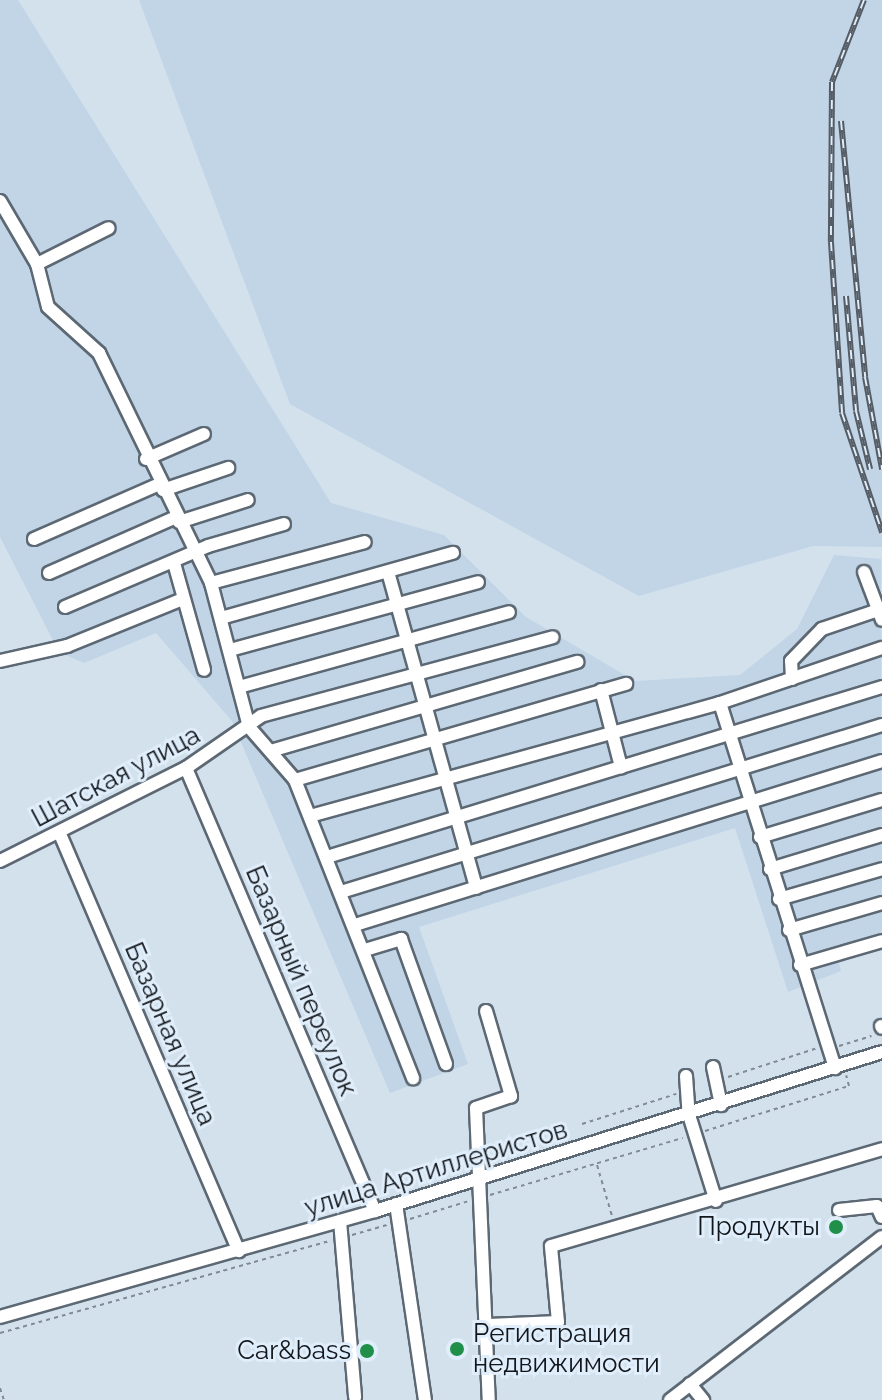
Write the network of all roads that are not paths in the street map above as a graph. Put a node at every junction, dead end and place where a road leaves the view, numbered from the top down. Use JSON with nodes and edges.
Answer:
{"nodes":[{"id":1,"x":0,"y":201,"type":"edge"},
{"id":2,"x":109,"y":228,"type":"dead end"},
{"id":3,"x":37,"y":264,"type":"junction"},
{"id":4,"x":204,"y":434,"type":"dead end"},
{"id":5,"x":146,"y":459,"type":"junction"},
{"id":6,"x":228,"y":468,"type":"dead end"},
{"id":7,"x":161,"y":487,"type":"junction"},
{"id":8,"x":248,"y":500,"type":"dead end"},
{"id":9,"x":178,"y":519,"type":"junction"},
{"id":10,"x":284,"y":524,"type":"dead end"},
{"id":11,"x":34,"y":539,"type":"dead end"},
{"id":12,"x":365,"y":542,"type":"dead end"},
{"id":13,"x":195,"y":552,"type":"junction"},
{"id":14,"x":453,"y":553,"type":"dead end"},
{"id":15,"x":174,"y":563,"type":"junction"},
{"id":16,"x":388,"y":572,"type":"junction"},
{"id":17,"x":864,"y":572,"type":"dead end"},
{"id":18,"x":49,"y":573,"type":"dead end"},
{"id":19,"x":478,"y":582,"type":"dead end"},
{"id":20,"x":211,"y":583,"type":"junction"},
{"id":21,"x":183,"y":599,"type":"junction"},
{"id":22,"x":397,"y":605,"type":"junction"},
{"id":23,"x":65,"y":607,"type":"dead end"},
{"id":24,"x":509,"y":612,"type":"dead end"},
{"id":25,"x":880,"y":615,"type":"edge"},
{"id":26,"x":221,"y":618,"type":"junction"},
{"id":27,"x":553,"y":637,"type":"dead end"},
{"id":28,"x":407,"y":639,"type":"junction"},
{"id":29,"x":882,"y":648,"type":"edge"},
{"id":30,"x":230,"y":650,"type":"junction"},
{"id":31,"x":0,"y":661,"type":"edge"},
{"id":32,"x":577,"y":662,"type":"dead end"},
{"id":33,"x":204,"y":670,"type":"dead end"},
{"id":34,"x":416,"y":670,"type":"junction"},
{"id":35,"x":792,"y":679,"type":"junction"},
{"id":36,"x":626,"y":684,"type":"dead end"},
{"id":37,"x":239,"y":687,"type":"junction"},
{"id":38,"x":882,"y":687,"type":"edge"},
{"id":39,"x":601,"y":690,"type":"junction"},
{"id":40,"x":720,"y":703,"type":"junction"},
{"id":41,"x":425,"y":707,"type":"junction"},
{"id":42,"x":882,"y":725,"type":"edge"},
{"id":43,"x":249,"y":727,"type":"junction"},
{"id":44,"x":612,"y":730,"type":"junction"},
{"id":45,"x":434,"y":737,"type":"junction"},
{"id":46,"x":729,"y":738,"type":"junction"},
{"id":47,"x":274,"y":750,"type":"junction"},
{"id":48,"x":882,"y":761,"type":"edge"},
{"id":49,"x":621,"y":767,"type":"junction"},
{"id":50,"x":186,"y":768,"type":"junction"},
{"id":51,"x":740,"y":773,"type":"junction"},
{"id":52,"x":445,"y":778,"type":"junction"},
{"id":53,"x":295,"y":780,"type":"junction"},
{"id":54,"x":882,"y":800,"type":"edge"},
{"id":55,"x":749,"y":803,"type":"junction"},
{"id":56,"x":310,"y":816,"type":"junction"},
{"id":57,"x":456,"y":818,"type":"junction"},
{"id":58,"x":60,"y":834,"type":"junction"},
{"id":59,"x":882,"y":835,"type":"edge"},
{"id":60,"x":760,"y":837,"type":"junction"},
{"id":61,"x":466,"y":854,"type":"junction"},
{"id":62,"x":327,"y":857,"type":"junction"},
{"id":63,"x":0,"y":861,"type":"edge"},
{"id":64,"x":770,"y":869,"type":"junction"},
{"id":65,"x":882,"y":869,"type":"edge"},
{"id":66,"x":476,"y":888,"type":"junction"},
{"id":67,"x":341,"y":892,"type":"junction"},
{"id":68,"x":779,"y":899,"type":"junction"},
{"id":69,"x":882,"y":903,"type":"edge"},
{"id":70,"x":355,"y":925,"type":"junction"},
{"id":71,"x":789,"y":930,"type":"junction"},
{"id":72,"x":882,"y":941,"type":"edge"},
{"id":73,"x":365,"y":950,"type":"junction"},
{"id":74,"x":800,"y":965,"type":"junction"},
{"id":75,"x":486,"y":1011,"type":"dead end"},
{"id":76,"x":882,"y":1052,"type":"edge"},
{"id":77,"x":446,"y":1064,"type":"dead end"},
{"id":78,"x":713,"y":1067,"type":"dead end"},
{"id":79,"x":840,"y":1071,"type":"junction"},
{"id":80,"x":686,"y":1076,"type":"dead end"},
{"id":81,"x":413,"y":1078,"type":"dead end"},
{"id":82,"x":721,"y":1105,"type":"junction"},
{"id":83,"x":689,"y":1115,"type":"junction"},
{"id":84,"x":882,"y":1149,"type":"edge"},
{"id":85,"x":480,"y":1178,"type":"junction"},
{"id":86,"x":716,"y":1201,"type":"junction"},
{"id":87,"x":396,"y":1204,"type":"junction"},
{"id":88,"x":880,"y":1208,"type":"edge"},
{"id":89,"x":839,"y":1210,"type":"dead end"},
{"id":90,"x":375,"y":1211,"type":"junction"},
{"id":91,"x":340,"y":1221,"type":"junction"},
{"id":92,"x":882,"y":1237,"type":"edge"},
{"id":93,"x":239,"y":1251,"type":"junction"},
{"id":94,"x":0,"y":1317,"type":"edge"},
{"id":95,"x":488,"y":1325,"type":"junction"},
{"id":96,"x":690,"y":1384,"type":"junction"},
{"id":97,"x":355,"y":1397,"type":"dead end"},
{"id":98,"x":425,"y":1400,"type":"edge"},
{"id":99,"x":489,"y":1400,"type":"edge"},
{"id":100,"x":670,"y":1400,"type":"edge"},
{"id":101,"x":703,"y":1400,"type":"edge"}],
"edges":[{"from":1,"to":3,"type":"street"},
{"from":2,"to":3,"type":"street"},
{"from":3,"to":5,"type":"street"},
{"from":4,"to":5,"type":"street"},
{"from":5,"to":7,"type":"street"},
{"from":6,"to":7,"type":"street"},
{"from":7,"to":9,"type":"street"},
{"from":7,"to":11,"type":"street"},
{"from":8,"to":9,"type":"street"},
{"from":9,"to":13,"type":"street"},
{"from":9,"to":18,"type":"street"},
{"from":10,"to":13,"type":"street"},
{"from":12,"to":20,"type":"street"},
{"from":13,"to":15,"type":"street"},
{"from":13,"to":20,"type":"street"},
{"from":14,"to":16,"type":"street"},
{"from":15,"to":21,"type":"street"},
{"from":15,"to":23,"type":"street"},
{"from":16,"to":22,"type":"street"},
{"from":16,"to":26,"type":"street"},
{"from":17,"to":25,"type":"street"},
{"from":19,"to":22,"type":"street"},
{"from":20,"to":26,"type":"street"},
{"from":21,"to":31,"type":"street"},
{"from":21,"to":33,"type":"street"},
{"from":22,"to":28,"type":"street"},
{"from":22,"to":30,"type":"street"},
{"from":24,"to":28,"type":"street"},
{"from":25,"to":35,"type":"street"},
{"from":26,"to":30,"type":"street"},
{"from":27,"to":34,"type":"street","name":"Шатская улица"},
{"from":28,"to":34,"type":"street"},
{"from":28,"to":37,"type":"street"},
{"from":29,"to":35,"type":"street"},
{"from":30,"to":37,"type":"street"},
{"from":32,"to":41,"type":"street"},
{"from":34,"to":41,"type":"street"},
{"from":34,"to":43,"type":"street","name":"Шатская улица"},
{"from":35,"to":40,"type":"street"},
{"from":36,"to":39,"type":"street"},
{"from":37,"to":43,"type":"street"},
{"from":38,"to":46,"type":"street"},
{"from":39,"to":44,"type":"street"},
{"from":39,"to":45,"type":"street"},
{"from":40,"to":44,"type":"street"},
{"from":40,"to":46,"type":"street"},
{"from":41,"to":45,"type":"street"},
{"from":41,"to":47,"type":"street"},
{"from":42,"to":51,"type":"street"},
{"from":43,"to":47,"type":"street"},
{"from":43,"to":50,"type":"street","name":"Шатская улица"},
{"from":44,"to":49,"type":"street"},
{"from":44,"to":52,"type":"street"},
{"from":45,"to":52,"type":"street"},
{"from":45,"to":53,"type":"street"},
{"from":46,"to":49,"type":"street"},
{"from":46,"to":51,"type":"street"},
{"from":47,"to":53,"type":"street"},
{"from":48,"to":55,"type":"street"},
{"from":49,"to":57,"type":"street"},
{"from":50,"to":58,"type":"street","name":"Шатская улица"},
{"from":50,"to":90,"type":"street","name":"Базарный переулок"},
{"from":51,"to":55,"type":"street"},
{"from":51,"to":61,"type":"street"},
{"from":52,"to":56,"type":"street"},
{"from":52,"to":57,"type":"street"},
{"from":53,"to":56,"type":"street"},
{"from":54,"to":60,"type":"street"},
{"from":55,"to":60,"type":"street"},
{"from":55,"to":66,"type":"street"},
{"from":56,"to":62,"type":"street"},
{"from":57,"to":61,"type":"street"},
{"from":57,"to":62,"type":"street"},
{"from":58,"to":63,"type":"street","name":"Шатская улица"},
{"from":58,"to":93,"type":"street","name":"Базарная улица"},
{"from":59,"to":64,"type":"street"},
{"from":60,"to":64,"type":"street"},
{"from":61,"to":66,"type":"street"},
{"from":61,"to":67,"type":"street"},
{"from":62,"to":67,"type":"street"},
{"from":64,"to":68,"type":"street"},
{"from":65,"to":68,"type":"street"},
{"from":66,"to":70,"type":"street"},
{"from":67,"to":70,"type":"street"},
{"from":68,"to":71,"type":"street"},
{"from":69,"to":71,"type":"street"},
{"from":70,"to":73,"type":"street"},
{"from":71,"to":74,"type":"street"},
{"from":72,"to":74,"type":"street"},
{"from":73,"to":77,"type":"street"},
{"from":73,"to":81,"type":"street"},
{"from":74,"to":79,"type":"street"},
{"from":75,"to":85,"type":"street"},
{"from":76,"to":79,"type":"street","name":"улица Артиллеристов"},
{"from":78,"to":82,"type":"street"},
{"from":79,"to":82,"type":"street","name":"улица Артиллеристов"},
{"from":80,"to":83,"type":"street"},
{"from":82,"to":83,"type":"street","name":"улица Артиллеристов"},
{"from":83,"to":85,"type":"street","name":"улица Артиллеристов"},
{"from":83,"to":86,"type":"street"},
{"from":84,"to":86,"type":"street"},
{"from":85,"to":87,"type":"street","name":"улица Артиллеристов"},
{"from":85,"to":95,"type":"street"},
{"from":86,"to":95,"type":"street"},
{"from":87,"to":90,"type":"street","name":"улица Артиллеристов"},
{"from":87,"to":98,"type":"street"},
{"from":88,"to":89,"type":"street"},
{"from":90,"to":91,"type":"street","name":"улица Артиллеристов"},
{"from":91,"to":93,"type":"street","name":"улица Артиллеристов"},
{"from":91,"to":97,"type":"street"},
{"from":92,"to":96,"type":"street"},
{"from":93,"to":94,"type":"street","name":"улица Артиллеристов"},
{"from":95,"to":99,"type":"street"},
{"from":96,"to":100,"type":"street"},
{"from":96,"to":101,"type":"street"}]}
